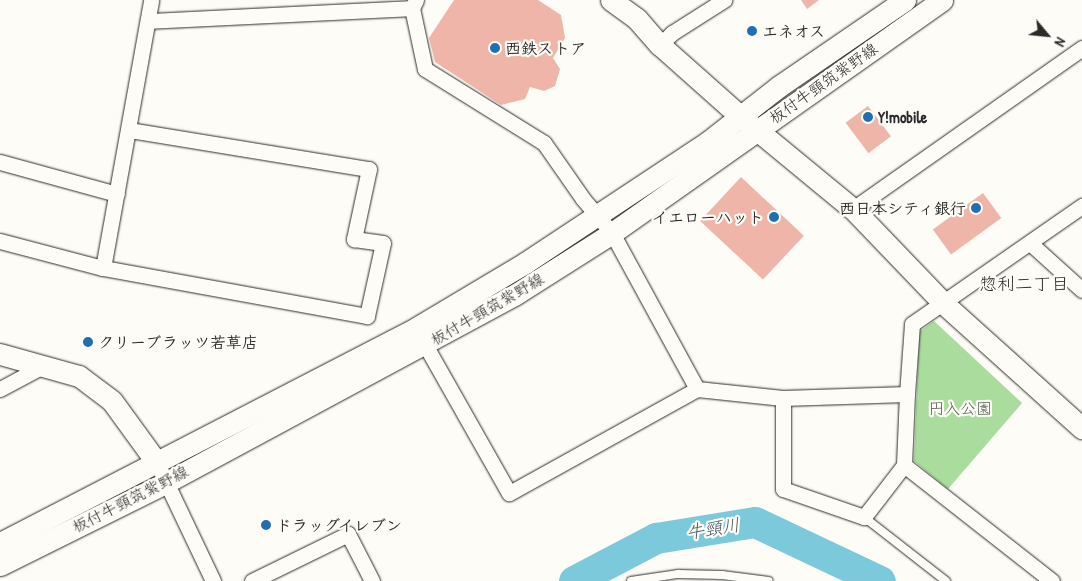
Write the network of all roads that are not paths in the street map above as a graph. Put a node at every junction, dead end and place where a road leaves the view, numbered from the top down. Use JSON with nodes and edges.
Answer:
{"nodes":[{"id":1,"x":151,"y":0,"type":"edge"},
{"id":2,"x":611,"y":0,"type":"edge"},
{"id":3,"x":724,"y":0,"type":"edge"},
{"id":4,"x":906,"y":0,"type":"edge"},
{"id":5,"x":942,"y":0,"type":"edge"},
{"id":6,"x":414,"y":4,"type":"edge"},
{"id":7,"x":148,"y":21,"type":"junction"},
{"id":8,"x":660,"y":45,"type":"junction"},
{"id":9,"x":1082,"y":48,"type":"edge"},
{"id":10,"x":748,"y":122,"type":"junction"},
{"id":11,"x":130,"y":130,"type":"junction"},
{"id":12,"x":0,"y":162,"type":"edge"},
{"id":13,"x":117,"y":194,"type":"junction"},
{"id":14,"x":1082,"y":206,"type":"edge"},
{"id":15,"x":853,"y":209,"type":"junction"},
{"id":16,"x":598,"y":214,"type":"junction"},
{"id":17,"x":612,"y":233,"type":"junction"},
{"id":18,"x":0,"y":241,"type":"edge"},
{"id":19,"x":1030,"y":242,"type":"junction"},
{"id":20,"x":103,"y":268,"type":"junction"},
{"id":21,"x":1082,"y":290,"type":"edge"},
{"id":22,"x":943,"y":303,"type":"junction"},
{"id":23,"x":420,"y":337,"type":"junction"},
{"id":24,"x":0,"y":354,"type":"edge"},
{"id":25,"x":45,"y":365,"type":"junction"},
{"id":26,"x":0,"y":389,"type":"edge"},
{"id":27,"x":697,"y":389,"type":"junction"},
{"id":28,"x":908,"y":394,"type":"junction"},
{"id":29,"x":783,"y":398,"type":"junction"},
{"id":30,"x":1082,"y":428,"type":"edge"},
{"id":31,"x":904,"y":465,"type":"junction"},
{"id":32,"x":162,"y":472,"type":"junction"},
{"id":33,"x":864,"y":517,"type":"junction"},
{"id":34,"x":0,"y":542,"type":"edge"},
{"id":35,"x":0,"y":565,"type":"edge"},
{"id":36,"x":214,"y":581,"type":"edge"},
{"id":37,"x":252,"y":581,"type":"edge"},
{"id":38,"x":372,"y":581,"type":"edge"},
{"id":39,"x":631,"y":581,"type":"edge"},
{"id":40,"x":769,"y":581,"type":"edge"},
{"id":41,"x":946,"y":581,"type":"edge"},
{"id":42,"x":1052,"y":581,"type":"edge"}],
"edges":[{"from":1,"to":7,"type":"street"},
{"from":2,"to":8,"type":"main road"},
{"from":3,"to":8,"type":"street"},
{"from":4,"to":10,"type":"main road","name":"板付牛頸筑紫野線"},
{"from":5,"to":10,"type":"main road","name":"板付牛頸筑紫野線"},
{"from":6,"to":7,"type":"street"},
{"from":6,"to":16,"type":"street"},
{"from":7,"to":11,"type":"street"},
{"from":8,"to":10,"type":"main road"},
{"from":9,"to":15,"type":"street"},
{"from":10,"to":15,"type":"main road"},
{"from":10,"to":16,"type":"main road","name":"板付牛頸筑紫野線"},
{"from":10,"to":17,"type":"main road","name":"板付牛頸筑紫野線"},
{"from":11,"to":13,"type":"street"},
{"from":11,"to":20,"type":"street"},
{"from":12,"to":13,"type":"street"},
{"from":13,"to":20,"type":"street"},
{"from":14,"to":19,"type":"street"},
{"from":15,"to":22,"type":"main road"},
{"from":16,"to":17,"type":"street"},
{"from":16,"to":23,"type":"main road","name":"板付牛頸筑紫野線"},
{"from":17,"to":23,"type":"main road","name":"板付牛頸筑紫野線"},
{"from":17,"to":27,"type":"street"},
{"from":18,"to":20,"type":"street"},
{"from":19,"to":21,"type":"street"},
{"from":19,"to":22,"type":"street"},
{"from":22,"to":28,"type":"street"},
{"from":22,"to":30,"type":"main road"},
{"from":23,"to":27,"type":"street"},
{"from":23,"to":32,"type":"main road","name":"板付牛頸筑紫野線"},
{"from":24,"to":25,"type":"main road"},
{"from":25,"to":26,"type":"street"},
{"from":25,"to":32,"type":"main road"},
{"from":27,"to":29,"type":"street"},
{"from":28,"to":29,"type":"street"},
{"from":28,"to":31,"type":"street"},
{"from":29,"to":33,"type":"street"},
{"from":31,"to":33,"type":"street"},
{"from":31,"to":42,"type":"street"},
{"from":32,"to":34,"type":"main road","name":"板付牛頸筑紫野線"},
{"from":32,"to":35,"type":"main road","name":"板付牛頸筑紫野線"},
{"from":32,"to":36,"type":"street"},
{"from":33,"to":41,"type":"lane"},
{"from":37,"to":38,"type":"street"},
{"from":39,"to":40,"type":"lane"}]}
